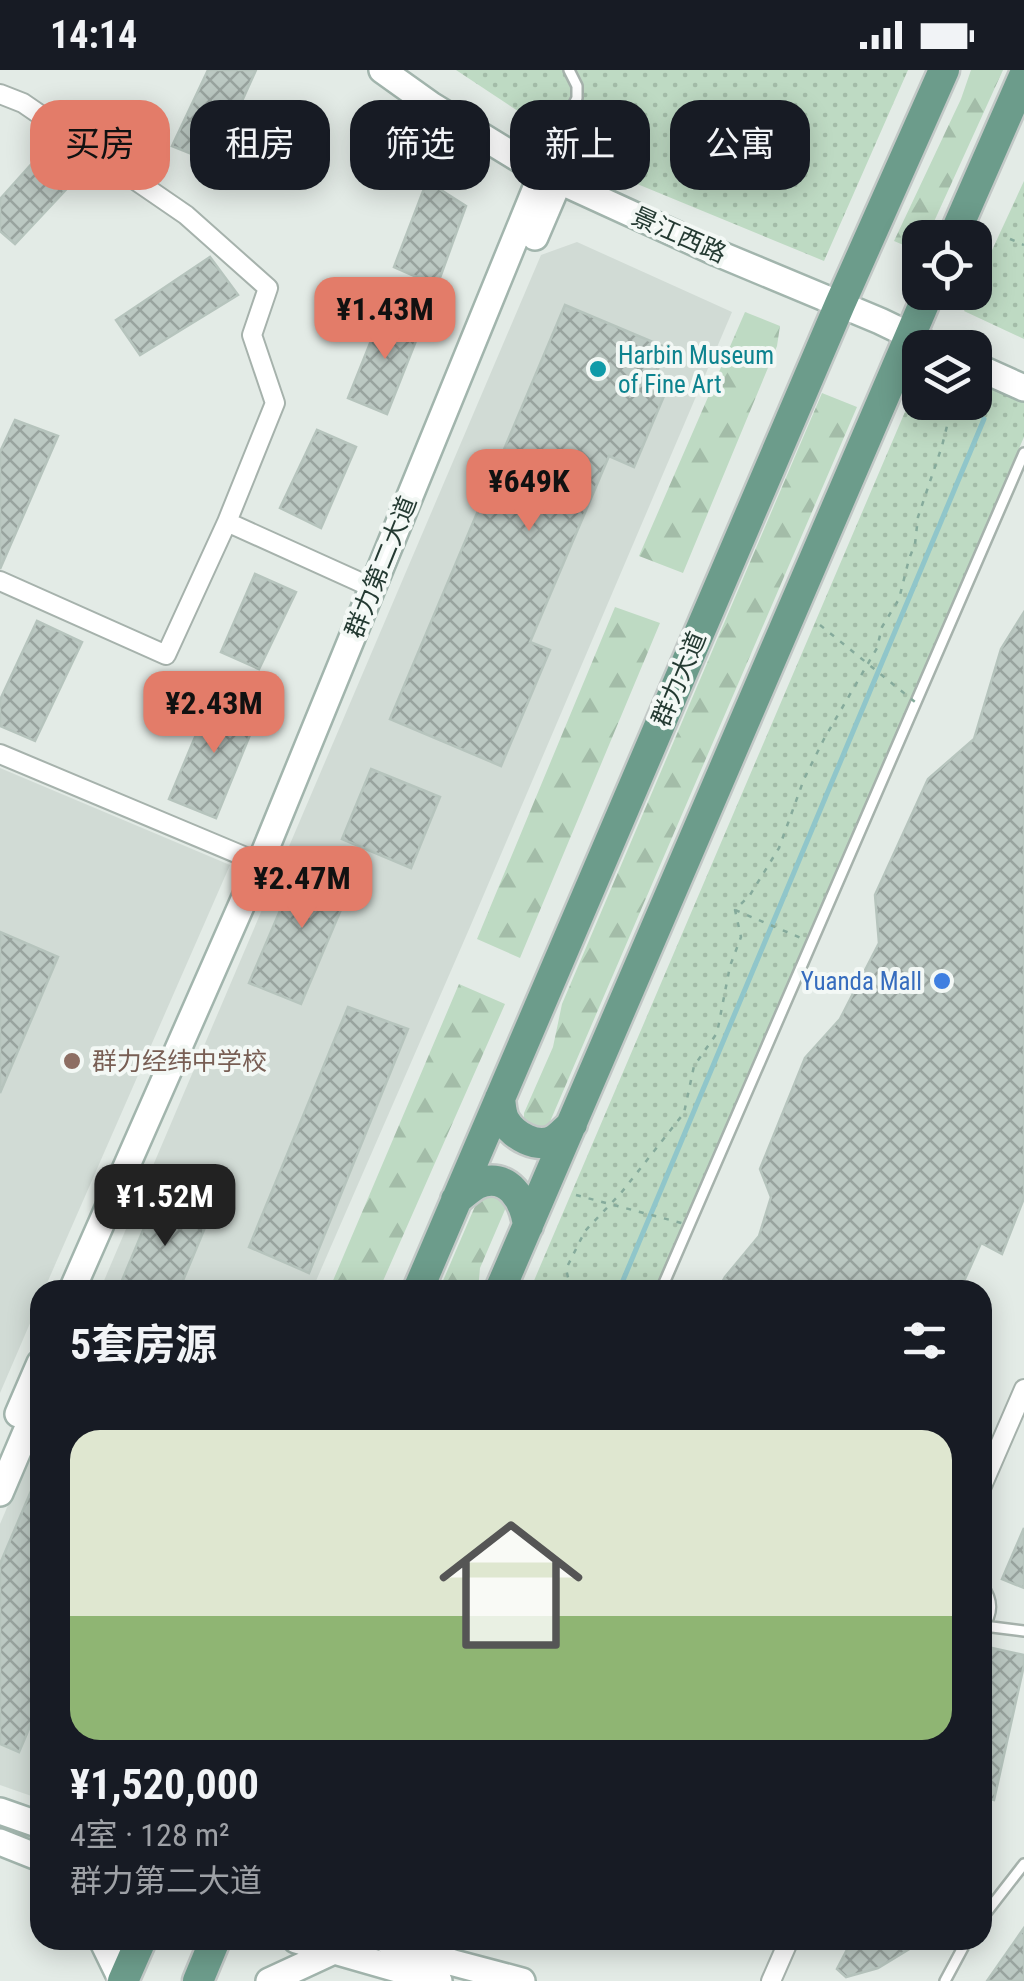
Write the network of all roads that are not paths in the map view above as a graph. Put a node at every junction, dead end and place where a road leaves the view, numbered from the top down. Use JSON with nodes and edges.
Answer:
{"nodes":[{"id":1,"x":382,"y":70,"type":"edge"},
{"id":2,"x":570,"y":70,"type":"edge"},
{"id":3,"x":944,"y":70,"type":"edge"},
{"id":4,"x":1024,"y":76,"type":"edge"},
{"id":5,"x":0,"y":94,"type":"edge"},
{"id":6,"x":576,"y":100,"type":"edge"},
{"id":7,"x":510,"y":153,"type":"edge"},
{"id":8,"x":541,"y":190,"type":"edge"},
{"id":9,"x":541,"y":190,"type":"edge"},
{"id":10,"x":580,"y":190,"type":"edge"},
{"id":11,"x":961,"y":220,"type":"edge"},
{"id":12,"x":840,"y":304,"type":"junction"},
{"id":13,"x":902,"y":332,"type":"edge"},
{"id":14,"x":992,"y":374,"type":"edge"},
{"id":15,"x":1024,"y":388,"type":"edge"},
{"id":16,"x":902,"y":389,"type":"edge"},
{"id":17,"x":1024,"y":453,"type":"edge"},
{"id":18,"x":227,"y":522,"type":"junction"},
{"id":19,"x":0,"y":581,"type":"edge"},
{"id":20,"x":373,"y":588,"type":"junction"},
{"id":21,"x":0,"y":754,"type":"edge"},
{"id":22,"x":260,"y":864,"type":"junction"},
{"id":23,"x":500,"y":1098,"type":"junction"},
{"id":24,"x":572,"y":1124,"type":"junction"},
{"id":25,"x":456,"y":1200,"type":"junction"},
{"id":26,"x":528,"y":1226,"type":"junction"},
{"id":27,"x":76,"y":1280,"type":"edge"},
{"id":28,"x":90,"y":1280,"type":"edge"},
{"id":29,"x":422,"y":1280,"type":"edge"},
{"id":30,"x":504,"y":1280,"type":"edge"},
{"id":31,"x":664,"y":1280,"type":"edge"},
{"id":32,"x":30,"y":1386,"type":"edge"},
{"id":33,"x":1024,"y":1389,"type":"edge"},
{"id":34,"x":30,"y":1422,"type":"edge"},
{"id":35,"x":0,"y":1454,"type":"edge"},
{"id":36,"x":992,"y":1463,"type":"edge"},
{"id":37,"x":0,"y":1492,"type":"edge"},
{"id":38,"x":992,"y":1628,"type":"edge"},
{"id":39,"x":1024,"y":1631,"type":"edge"},
{"id":40,"x":0,"y":1811,"type":"edge"},
{"id":41,"x":30,"y":1822,"type":"edge"},
{"id":42,"x":0,"y":1842,"type":"edge"},
{"id":43,"x":30,"y":1854,"type":"edge"},
{"id":44,"x":1024,"y":1864,"type":"edge"},
{"id":45,"x":992,"y":1905,"type":"edge"},
{"id":46,"x":107,"y":1950,"type":"edge"},
{"id":47,"x":136,"y":1950,"type":"edge"},
{"id":48,"x":211,"y":1950,"type":"edge"},
{"id":49,"x":331,"y":1950,"type":"edge"},
{"id":50,"x":405,"y":1950,"type":"edge"},
{"id":51,"x":785,"y":1950,"type":"edge"},
{"id":52,"x":962,"y":1950,"type":"edge"},
{"id":53,"x":334,"y":1951,"type":"junction"},
{"id":54,"x":446,"y":1972,"type":"edge"},
{"id":55,"x":122,"y":1981,"type":"edge"},
{"id":56,"x":198,"y":1981,"type":"edge"},
{"id":57,"x":269,"y":1981,"type":"edge"},
{"id":58,"x":522,"y":1981,"type":"edge"},
{"id":59,"x":771,"y":1981,"type":"edge"},
{"id":60,"x":946,"y":1981,"type":"edge"}],
"edges":[{"from":1,"to":7,"type":"main road","name":"景江西路"},
{"from":2,"to":6,"type":"lane"},
{"from":3,"to":12,"type":"main road","name":"群力大道"},
{"from":4,"to":11,"type":"main road"},
{"from":5,"to":18,"type":"street"},
{"from":8,"to":20,"type":"main road","name":"群力第二大道"},
{"from":9,"to":28,"type":"main road","name":"群力第二大道"},
{"from":10,"to":12,"type":"main road","name":"景江西路"},
{"from":12,"to":13,"type":"main road","name":"景江西路"},
{"from":12,"to":23,"type":"main road","name":"群力大道"},
{"from":14,"to":15,"type":"main road"},
{"from":16,"to":24,"type":"main road"},
{"from":17,"to":31,"type":"lane"},
{"from":18,"to":19,"type":"street"},
{"from":18,"to":20,"type":"street"},
{"from":20,"to":22,"type":"main road","name":"群力第二大道"},
{"from":21,"to":22,"type":"street"},
{"from":22,"to":27,"type":"main road","name":"群力第二大道"},
{"from":23,"to":24,"type":"main road"},
{"from":23,"to":25,"type":"main road","name":"群力大道"},
{"from":24,"to":26,"type":"main road"},
{"from":25,"to":26,"type":"main road"},
{"from":25,"to":29,"type":"main road","name":"群力大道"},
{"from":26,"to":30,"type":"main road"},
{"from":32,"to":35,"type":"main road"},
{"from":33,"to":36,"type":"street"},
{"from":34,"to":37,"type":"main road"},
{"from":38,"to":39,"type":"lane"},
{"from":40,"to":41,"type":"main road"},
{"from":42,"to":43,"type":"main road"},
{"from":44,"to":45,"type":"lane"},
{"from":46,"to":55,"type":"main road"},
{"from":47,"to":55,"type":"main road"},
{"from":48,"to":56,"type":"main road"},
{"from":49,"to":53,"type":"main road"},
{"from":50,"to":54,"type":"main road"},
{"from":51,"to":59,"type":"street"},
{"from":52,"to":60,"type":"lane"},
{"from":53,"to":54,"type":"main road"},
{"from":53,"to":57,"type":"main road"},
{"from":54,"to":58,"type":"main road"}]}
